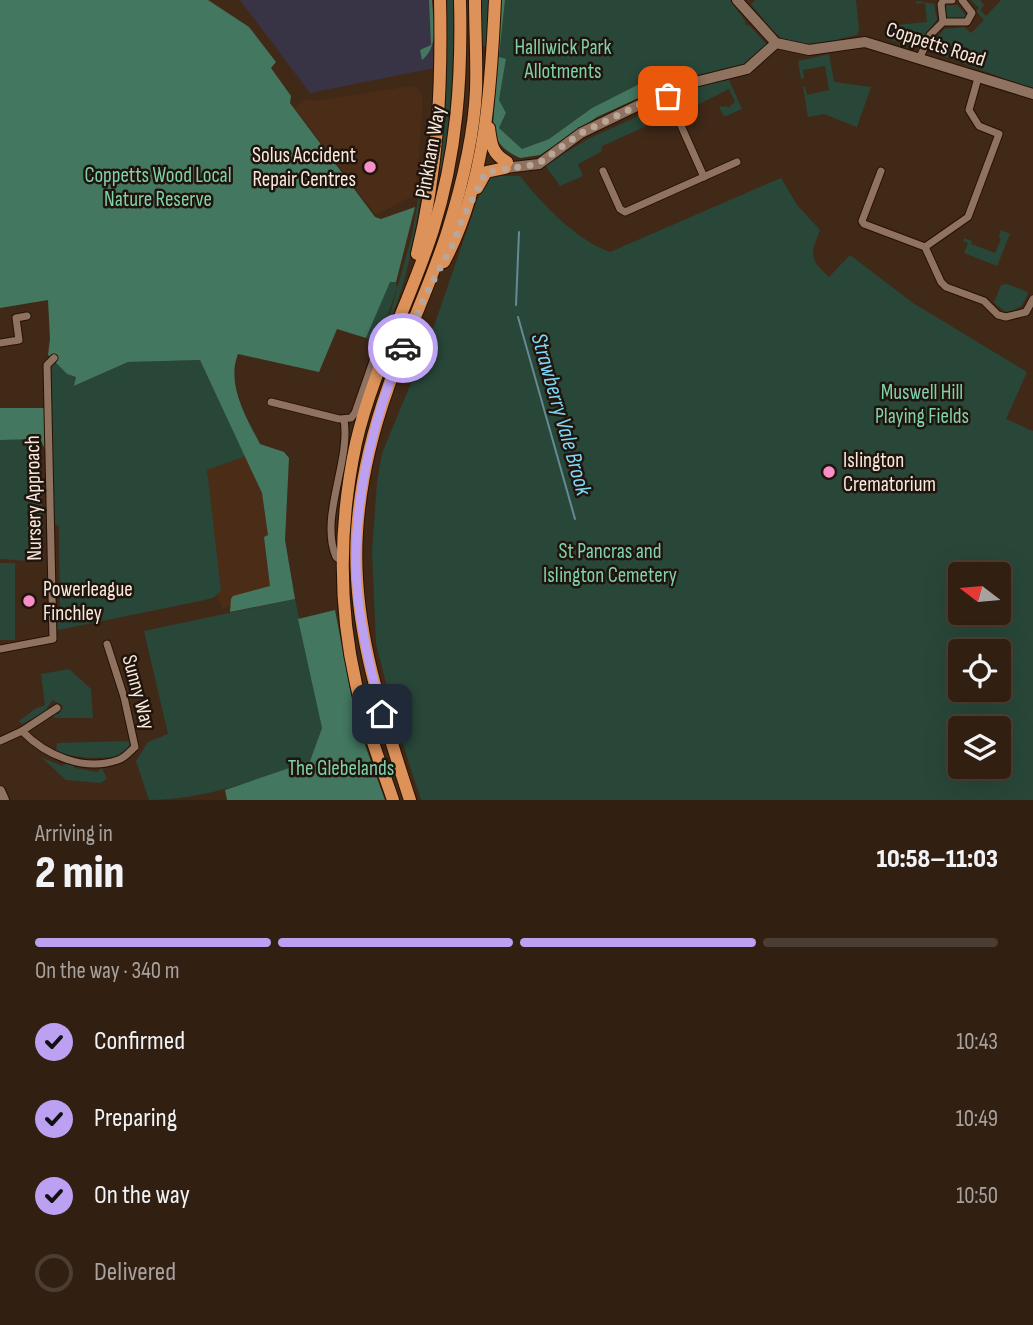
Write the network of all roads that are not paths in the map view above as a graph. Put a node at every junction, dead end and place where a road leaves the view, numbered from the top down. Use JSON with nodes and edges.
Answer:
{"nodes":[{"id":1,"x":440,"y":0,"type":"edge"},
{"id":2,"x":460,"y":0,"type":"edge"},
{"id":3,"x":475,"y":0,"type":"edge"},
{"id":4,"x":495,"y":0,"type":"edge"},
{"id":5,"x":737,"y":0,"type":"edge"},
{"id":6,"x":952,"y":0,"type":"edge"},
{"id":7,"x":962,"y":0,"type":"edge"},
{"id":8,"x":943,"y":22,"type":"junction"},
{"id":9,"x":776,"y":43,"type":"junction"},
{"id":10,"x":920,"y":57,"type":"junction"},
{"id":11,"x":978,"y":78,"type":"junction"},
{"id":12,"x":666,"y":92,"type":"junction"},
{"id":13,"x":1033,"y":94,"type":"edge"},
{"id":14,"x":487,"y":107,"type":"junction"},
{"id":15,"x":737,"y":162,"type":"dead end"},
{"id":16,"x":506,"y":165,"type":"junction"},
{"id":17,"x":603,"y":171,"type":"dead end"},
{"id":18,"x":881,"y":171,"type":"dead end"},
{"id":19,"x":704,"y":177,"type":"junction"},
{"id":20,"x":462,"y":220,"type":"junction"},
{"id":21,"x":925,"y":247,"type":"junction"},
{"id":22,"x":425,"y":296,"type":"junction"},
{"id":23,"x":1033,"y":299,"type":"edge"},
{"id":24,"x":404,"y":305,"type":"junction"},
{"id":25,"x":27,"y":316,"type":"dead end"},
{"id":26,"x":390,"y":337,"type":"junction"},
{"id":27,"x":0,"y":343,"type":"edge"},
{"id":28,"x":54,"y":358,"type":"dead end"},
{"id":29,"x":271,"y":402,"type":"dead end"},
{"id":30,"x":344,"y":420,"type":"junction"},
{"id":31,"x":342,"y":561,"type":"junction"},
{"id":32,"x":107,"y":644,"type":"dead end"},
{"id":33,"x":0,"y":649,"type":"edge"},
{"id":34,"x":57,"y":708,"type":"dead end"},
{"id":35,"x":22,"y":731,"type":"junction"},
{"id":36,"x":0,"y":741,"type":"edge"},
{"id":37,"x":0,"y":791,"type":"edge"},
{"id":38,"x":4,"y":800,"type":"edge"},
{"id":39,"x":393,"y":800,"type":"edge"},
{"id":40,"x":410,"y":800,"type":"edge"}],
"edges":[{"from":1,"to":24,"type":"highway"},
{"from":2,"to":24,"type":"highway","name":"Pinkham Way"},
{"from":3,"to":22,"type":"highway","name":"Pinkham Way"},
{"from":4,"to":14,"type":"highway"},
{"from":5,"to":9,"type":"street"},
{"from":6,"to":8,"type":"street"},
{"from":7,"to":8,"type":"street"},
{"from":8,"to":10,"type":"street"},
{"from":9,"to":10,"type":"street","name":"Coppetts Road"},
{"from":9,"to":12,"type":"street"},
{"from":10,"to":11,"type":"street","name":"Coppetts Road"},
{"from":11,"to":13,"type":"street","name":"Coppetts Road"},
{"from":11,"to":21,"type":"street"},
{"from":12,"to":16,"type":"street"},
{"from":12,"to":19,"type":"street"},
{"from":14,"to":16,"type":"highway"},
{"from":14,"to":20,"type":"highway"},
{"from":15,"to":19,"type":"street"},
{"from":16,"to":20,"type":"highway"},
{"from":17,"to":19,"type":"street"},
{"from":18,"to":21,"type":"street"},
{"from":20,"to":22,"type":"highway"},
{"from":21,"to":23,"type":"street"},
{"from":22,"to":40,"type":"highway"},
{"from":24,"to":26,"type":"highway"},
{"from":25,"to":27,"type":"street"},
{"from":26,"to":30,"type":"street"},
{"from":26,"to":31,"type":"highway"},
{"from":28,"to":33,"type":"street","name":"Nursery Approach"},
{"from":29,"to":30,"type":"street"},
{"from":30,"to":31,"type":"street"},
{"from":31,"to":39,"type":"highway"},
{"from":32,"to":35,"type":"street","name":"Sunny Way"},
{"from":34,"to":35,"type":"street"},
{"from":35,"to":36,"type":"street"},
{"from":37,"to":38,"type":"street"}]}
